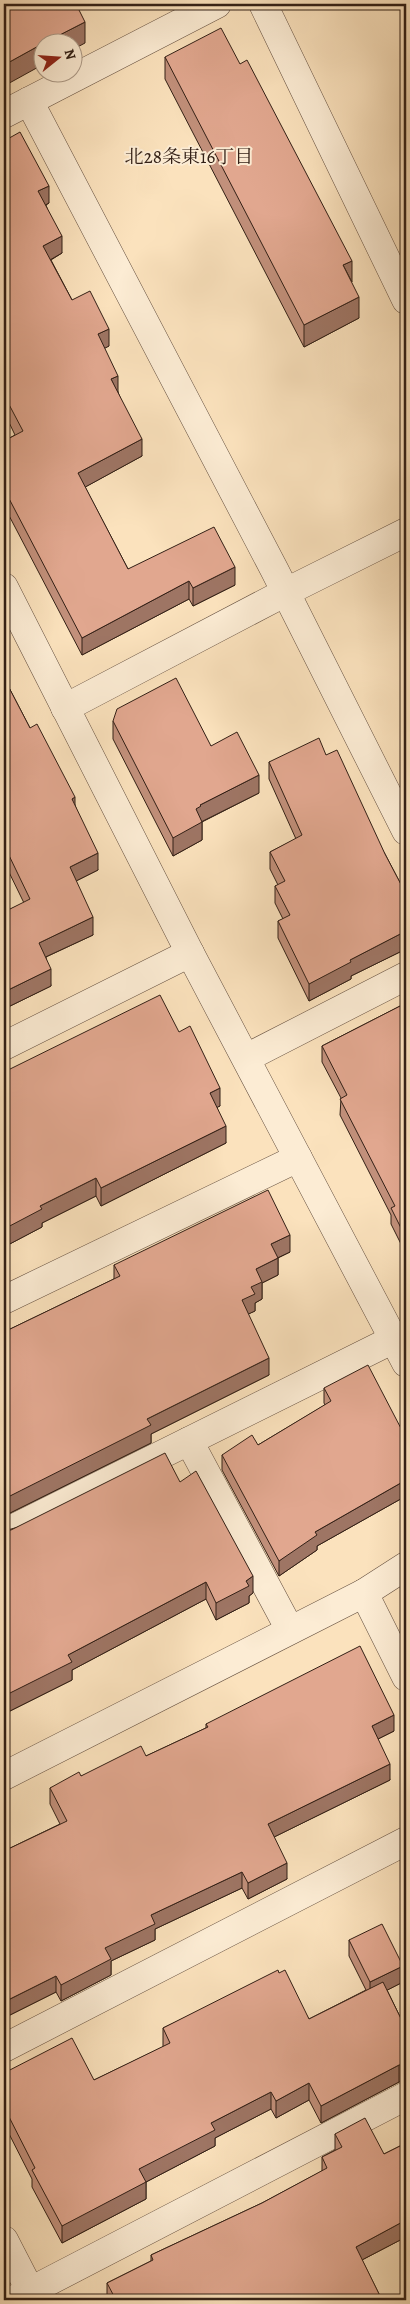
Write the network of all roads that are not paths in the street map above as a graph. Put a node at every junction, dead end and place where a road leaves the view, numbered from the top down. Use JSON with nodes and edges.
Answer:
{"nodes":[{"id":1,"x":218,"y":4,"type":"edge"},
{"id":2,"x":263,"y":4,"type":"edge"},
{"id":3,"x":29,"y":100,"type":"junction"},
{"id":4,"x":4,"y":114,"type":"edge"},
{"id":5,"x":406,"y":300,"type":"edge"},
{"id":6,"x":406,"y":532,"type":"edge"},
{"id":7,"x":4,"y":587,"type":"edge"},
{"id":8,"x":286,"y":592,"type":"junction"},
{"id":9,"x":65,"y":708,"type":"junction"},
{"id":10,"x":406,"y":831,"type":"edge"},
{"id":11,"x":190,"y":953,"type":"junction"},
{"id":12,"x":406,"y":976,"type":"edge"},
{"id":13,"x":4,"y":1046,"type":"edge"},
{"id":14,"x":246,"y":1058,"type":"junction"},
{"id":15,"x":298,"y":1158,"type":"junction"},
{"id":16,"x":4,"y":1300,"type":"edge"},
{"id":17,"x":400,"y":1351,"type":"edge"},
{"id":18,"x":189,"y":1441,"type":"junction"},
{"id":19,"x":4,"y":1533,"type":"edge"},
{"id":20,"x":406,"y":1566,"type":"edge"},
{"id":21,"x":364,"y":1593,"type":"junction"},
{"id":22,"x":290,"y":1630,"type":"junction"},
{"id":23,"x":406,"y":1677,"type":"edge"},
{"id":24,"x":4,"y":1776,"type":"edge"},
{"id":25,"x":406,"y":1841,"type":"edge"},
{"id":26,"x":4,"y":2048,"type":"edge"},
{"id":27,"x":406,"y":2096,"type":"edge"},
{"id":28,"x":4,"y":2240,"type":"edge"},
{"id":29,"x":26,"y":2297,"type":"edge"}],
"edges":[{"from":1,"to":3,"type":"street"},
{"from":2,"to":5,"type":"street"},
{"from":3,"to":4,"type":"street"},
{"from":3,"to":8,"type":"street"},
{"from":6,"to":8,"type":"street"},
{"from":7,"to":9,"type":"street"},
{"from":8,"to":9,"type":"street"},
{"from":8,"to":10,"type":"street"},
{"from":9,"to":11,"type":"street"},
{"from":11,"to":13,"type":"street"},
{"from":11,"to":14,"type":"street"},
{"from":12,"to":14,"type":"street"},
{"from":14,"to":15,"type":"street"},
{"from":15,"to":16,"type":"street"},
{"from":15,"to":17,"type":"street"},
{"from":17,"to":18,"type":"street"},
{"from":18,"to":19,"type":"street"},
{"from":18,"to":22,"type":"street"},
{"from":20,"to":21,"type":"street"},
{"from":21,"to":22,"type":"street"},
{"from":21,"to":23,"type":"street"},
{"from":22,"to":24,"type":"street"},
{"from":25,"to":26,"type":"street"},
{"from":27,"to":29,"type":"street"},
{"from":28,"to":29,"type":"street"}]}
